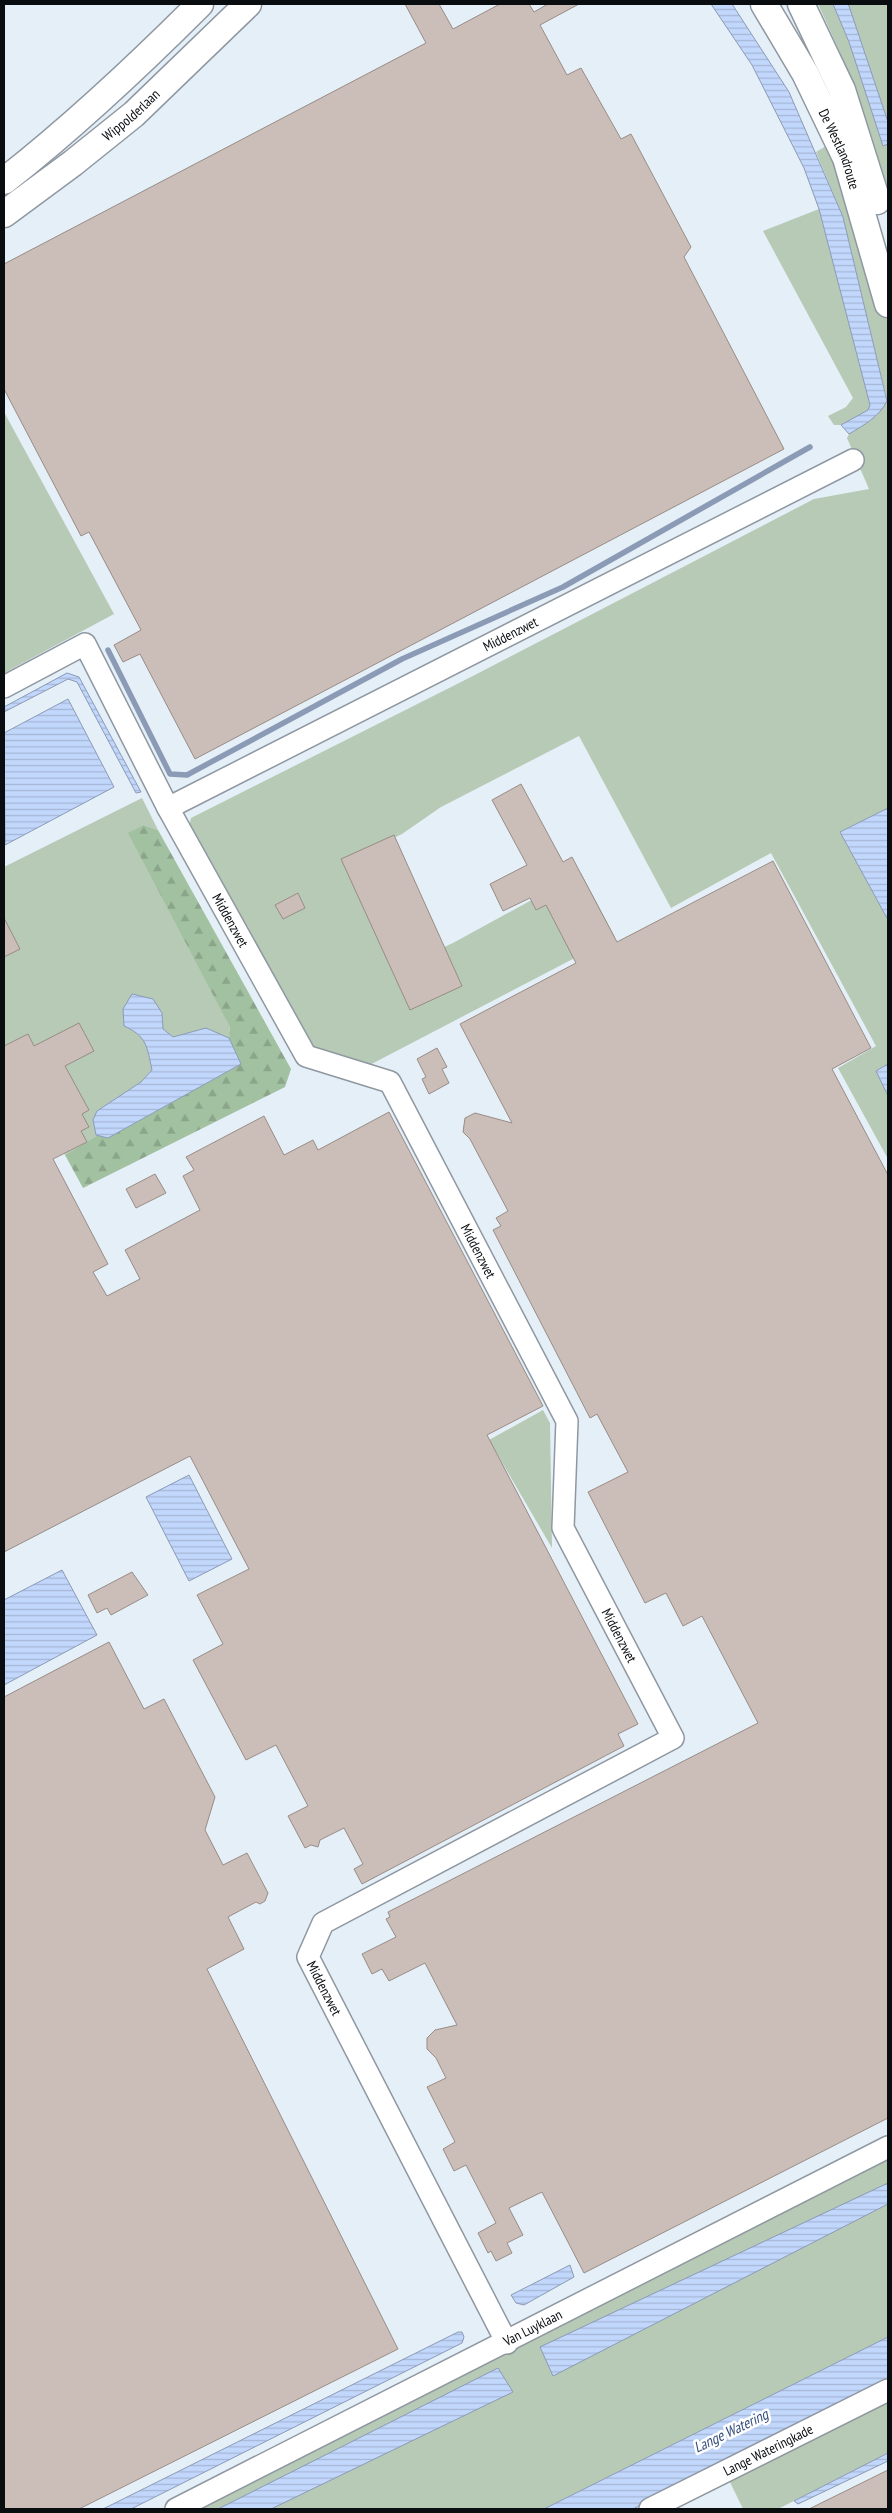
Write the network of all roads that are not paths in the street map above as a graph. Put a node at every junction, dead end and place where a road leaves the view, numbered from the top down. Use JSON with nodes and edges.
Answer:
{"nodes":[{"id":1,"x":200,"y":4,"type":"edge"},
{"id":2,"x":248,"y":4,"type":"edge"},
{"id":3,"x":764,"y":4,"type":"edge"},
{"id":4,"x":801,"y":4,"type":"edge"},
{"id":5,"x":4,"y":181,"type":"edge"},
{"id":6,"x":4,"y":214,"type":"edge"},
{"id":7,"x":888,"y":240,"type":"edge"},
{"id":8,"x":888,"y":304,"type":"edge"},
{"id":9,"x":853,"y":460,"type":"dead end"},
{"id":10,"x":4,"y":687,"type":"edge"},
{"id":11,"x":168,"y":808,"type":"junction"},
{"id":12,"x":888,"y":2147,"type":"edge"},
{"id":13,"x":507,"y":2343,"type":"junction"},
{"id":14,"x":888,"y":2390,"type":"edge"},
{"id":15,"x":176,"y":2509,"type":"edge"},
{"id":16,"x":650,"y":2509,"type":"edge"}],
"edges":[{"from":1,"to":5,"type":"main road"},
{"from":2,"to":6,"type":"main road","name":"Wippolderlaan"},
{"from":3,"to":8,"type":"main road","name":"De Westlandroute"},
{"from":4,"to":7,"type":"main road","name":"De Westlandroute"},
{"from":9,"to":11,"type":"street","name":"Middenzwet"},
{"from":10,"to":11,"type":"street","name":"Middenzwet"},
{"from":11,"to":13,"type":"street","name":"Middenzwet"},
{"from":12,"to":13,"type":"street","name":"Van Luyklaan"},
{"from":13,"to":15,"type":"street","name":"Van Luyklaan"},
{"from":14,"to":16,"type":"street","name":"Lange Wateringkade"}]}
